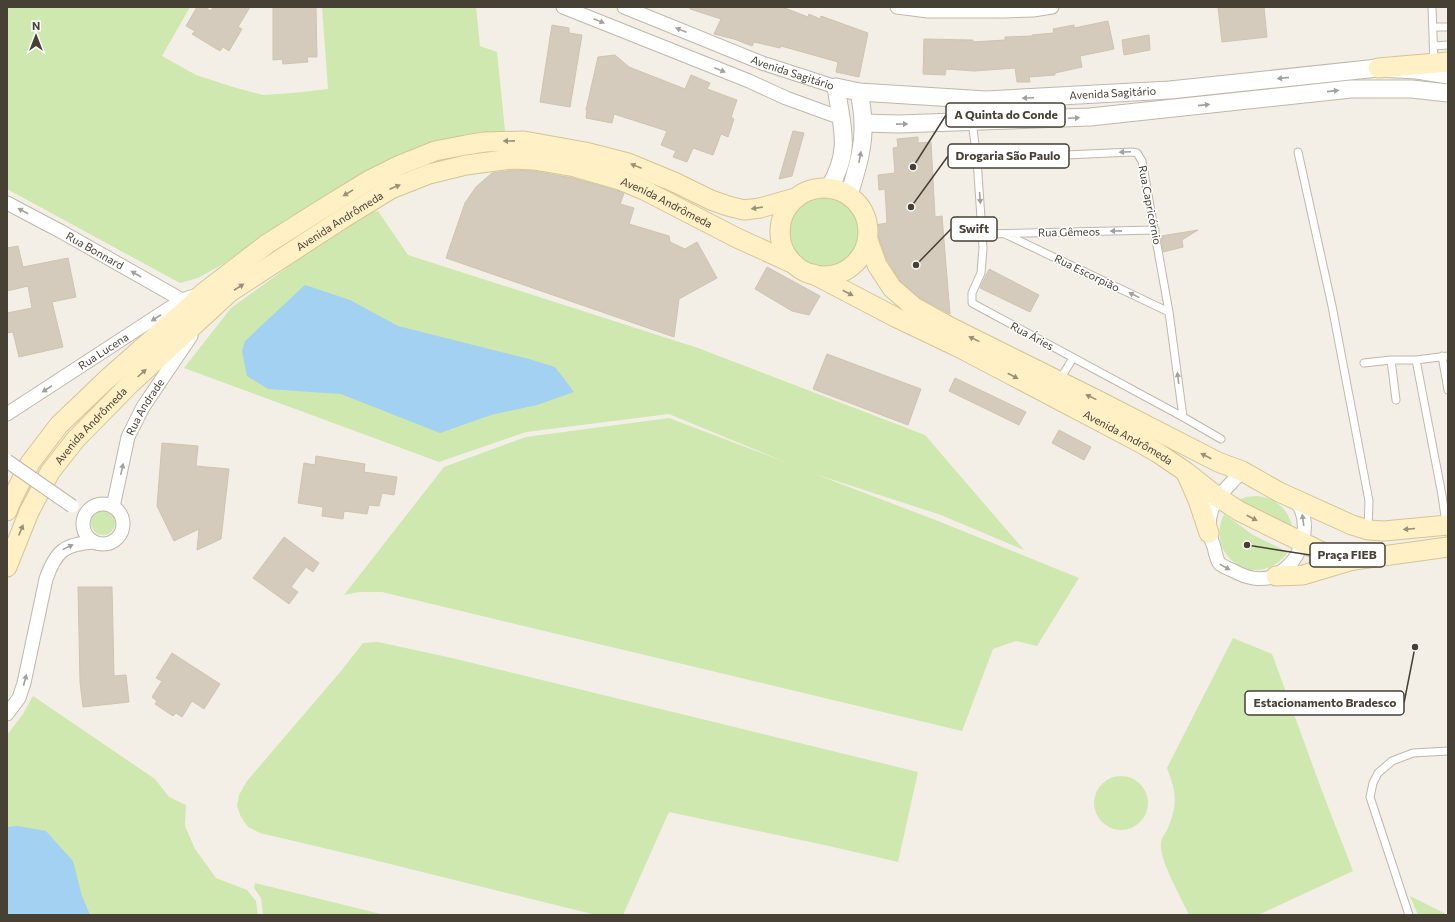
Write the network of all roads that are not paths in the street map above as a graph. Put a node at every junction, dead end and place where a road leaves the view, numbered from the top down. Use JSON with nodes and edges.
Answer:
{"nodes":[{"id":1,"x":563,"y":7,"type":"edge"},
{"id":2,"x":624,"y":7,"type":"edge"},
{"id":3,"x":897,"y":7,"type":"edge"},
{"id":4,"x":1052,"y":7,"type":"edge"},
{"id":5,"x":1432,"y":7,"type":"edge"},
{"id":6,"x":926,"y":9,"type":"edge"},
{"id":7,"x":1448,"y":27,"type":"edge"},
{"id":8,"x":1433,"y":28,"type":"junction"},
{"id":9,"x":1448,"y":45,"type":"edge"},
{"id":10,"x":1441,"y":62,"type":"edge"},
{"id":11,"x":1378,"y":68,"type":"joint"},
{"id":12,"x":1350,"y":71,"type":"junction"},
{"id":13,"x":836,"y":88,"type":"junction"},
{"id":14,"x":1351,"y":89,"type":"junction"},
{"id":15,"x":859,"y":92,"type":"junction"},
{"id":16,"x":1448,"y":93,"type":"edge"},
{"id":17,"x":841,"y":118,"type":"junction"},
{"id":18,"x":972,"y":122,"type":"junction"},
{"id":19,"x":863,"y":123,"type":"junction"},
{"id":20,"x":1298,"y":152,"type":"dead end"},
{"id":21,"x":977,"y":159,"type":"junction"},
{"id":22,"x":829,"y":188,"type":"junction"},
{"id":23,"x":849,"y":195,"type":"junction"},
{"id":24,"x":795,"y":198,"type":"junction"},
{"id":25,"x":7,"y":203,"type":"edge"},
{"id":26,"x":1155,"y":230,"type":"junction"},
{"id":27,"x":983,"y":234,"type":"junction"},
{"id":28,"x":1005,"y":234,"type":"junction"},
{"id":29,"x":868,"y":240,"type":"junction"},
{"id":30,"x":794,"y":264,"type":"junction"},
{"id":31,"x":813,"y":274,"type":"junction"},
{"id":32,"x":203,"y":293,"type":"junction"},
{"id":33,"x":182,"y":300,"type":"junction"},
{"id":34,"x":1169,"y":312,"type":"junction"},
{"id":35,"x":202,"y":319,"type":"junction"},
{"id":36,"x":1445,"y":356,"type":"edge"},
{"id":37,"x":1073,"y":358,"type":"junction"},
{"id":38,"x":1391,"y":360,"type":"junction"},
{"id":39,"x":1416,"y":360,"type":"junction"},
{"id":40,"x":1364,"y":363,"type":"dead end"},
{"id":41,"x":1059,"y":381,"type":"junction"},
{"id":42,"x":1448,"y":390,"type":"edge"},
{"id":43,"x":1396,"y":400,"type":"dead end"},
{"id":44,"x":7,"y":414,"type":"edge"},
{"id":45,"x":1183,"y":417,"type":"junction"},
{"id":46,"x":1221,"y":439,"type":"dead end"},
{"id":47,"x":7,"y":461,"type":"edge"},
{"id":48,"x":1242,"y":471,"type":"junction"},
{"id":49,"x":1186,"y":472,"type":"junction"},
{"id":50,"x":1219,"y":498,"type":"junction"},
{"id":51,"x":1294,"y":499,"type":"junction"},
{"id":52,"x":113,"y":507,"type":"junction"},
{"id":53,"x":7,"y":511,"type":"edge"},
{"id":54,"x":84,"y":517,"type":"junction"},
{"id":55,"x":1447,"y":525,"type":"edge"},
{"id":56,"x":1368,"y":530,"type":"junction"},
{"id":57,"x":1209,"y":533,"type":"junction"},
{"id":58,"x":94,"y":542,"type":"junction"},
{"id":59,"x":1303,"y":543,"type":"junction"},
{"id":60,"x":1448,"y":547,"type":"edge"},
{"id":61,"x":1354,"y":560,"type":"junction"},
{"id":62,"x":7,"y":567,"type":"edge"},
{"id":63,"x":1276,"y":576,"type":"junction"},
{"id":64,"x":7,"y":714,"type":"edge"},
{"id":65,"x":1448,"y":751,"type":"edge"},
{"id":66,"x":1409,"y":915,"type":"edge"}],
"edges":[{"from":1,"to":17,"type":"street","name":"Avenida Sagitário","one_way":true},
{"from":13,"to":2,"type":"street","name":"Avenida Sagitário","one_way":true},
{"from":3,"to":6,"type":"street"},
{"from":4,"to":6,"type":"street"},
{"from":5,"to":8,"type":"lane"},
{"from":7,"to":8,"type":"lane"},
{"from":8,"to":10,"type":"lane"},
{"from":9,"to":10,"type":"lane"},
{"from":10,"to":11,"type":"main road"},
{"from":11,"to":12,"type":"street","name":"Avenida Sagitário"},
{"from":12,"to":14,"type":"street"},
{"from":12,"to":15,"type":"street","name":"Avenida Sagitário","one_way":true},
{"from":13,"to":15,"type":"street","name":"Avenida Sagitário"},
{"from":13,"to":17,"type":"street"},
{"from":14,"to":16,"type":"street","name":"Avenida Sagitário"},
{"from":18,"to":14,"type":"street","name":"Avenida Sagitário","one_way":true},
{"from":15,"to":19,"type":"street"},
{"from":17,"to":22,"type":"street"},
{"from":19,"to":18,"type":"street","name":"Avenida Sagitário","one_way":true},
{"from":18,"to":21,"type":"lane","name":"Rua Áries"},
{"from":23,"to":19,"type":"street","one_way":true},
{"from":20,"to":56,"type":"lane"},
{"from":26,"to":21,"type":"lane","name":"Rua Capricórnio","one_way":true},
{"from":21,"to":27,"type":"lane","name":"Rua Áries","one_way":true},
{"from":22,"to":23,"type":"main road"},
{"from":22,"to":24,"type":"main road"},
{"from":23,"to":29,"type":"main road"},
{"from":24,"to":30,"type":"main road"},
{"from":24,"to":32,"type":"main road","name":"Avenida Andrômeda","one_way":true},
{"from":33,"to":25,"type":"street","name":"Rua Bonnard","one_way":true},
{"from":26,"to":28,"type":"lane","name":"Rua Gêmeos","one_way":true},
{"from":26,"to":34,"type":"lane","name":"Rua Capricórnio"},
{"from":27,"to":28,"type":"lane","name":"Rua Gêmeos"},
{"from":27,"to":37,"type":"lane","name":"Rua Áries"},
{"from":34,"to":28,"type":"lane","name":"Rua Escorpião","one_way":true},
{"from":29,"to":31,"type":"main road"},
{"from":41,"to":29,"type":"main road","name":"Avenida Andrômeda","one_way":true},
{"from":30,"to":31,"type":"main road"},
{"from":35,"to":30,"type":"main road","name":"Avenida Andrômeda","one_way":true},
{"from":31,"to":49,"type":"main road","name":"Avenida Andrômeda","one_way":true},
{"from":32,"to":33,"type":"street","name":"Rua Lucena"},
{"from":32,"to":53,"type":"main road","name":"Avenida Andrômeda"},
{"from":33,"to":44,"type":"street","name":"Rua Lucena","one_way":true},
{"from":45,"to":34,"type":"lane","name":"Rua Capricórnio","one_way":true},
{"from":52,"to":35,"type":"street","name":"Rua Andrade","one_way":true},
{"from":62,"to":35,"type":"main road","name":"Avenida Andrômeda","one_way":true},
{"from":36,"to":39,"type":"lane"},
{"from":36,"to":42,"type":"lane"},
{"from":37,"to":41,"type":"lane"},
{"from":37,"to":45,"type":"lane","name":"Rua Áries"},
{"from":38,"to":39,"type":"lane"},
{"from":38,"to":40,"type":"lane"},
{"from":38,"to":43,"type":"lane"},
{"from":39,"to":55,"type":"lane"},
{"from":48,"to":41,"type":"main road","name":"Avenida Andrômeda","one_way":true},
{"from":45,"to":46,"type":"lane","name":"Rua Áries"},
{"from":47,"to":54,"type":"street","bridge":true},
{"from":48,"to":50,"type":"street"},
{"from":48,"to":51,"type":"main road","name":"Avenida Andrômeda"},
{"from":49,"to":50,"type":"main road","name":"Avenida Andrômeda"},
{"from":49,"to":57,"type":"main road"},
{"from":50,"to":57,"type":"street"},
{"from":50,"to":59,"type":"main road","name":"Avenida Andrômeda","one_way":true},
{"from":51,"to":56,"type":"main road","name":"Avenida Andrômeda"},
{"from":59,"to":51,"type":"street","one_way":true},
{"from":52,"to":54,"type":"street"},
{"from":52,"to":58,"type":"street"},
{"from":54,"to":58,"type":"street"},
{"from":55,"to":56,"type":"main road","name":"Avenida Andrômeda","one_way":true},
{"from":57,"to":63,"type":"street","one_way":true},
{"from":64,"to":58,"type":"street","one_way":true},
{"from":59,"to":61,"type":"main road","name":"Avenida Andrômeda"},
{"from":59,"to":63,"type":"street"},
{"from":60,"to":61,"type":"main road","name":"Avenida Andrômeda"},
{"from":61,"to":63,"type":"main road"},
{"from":65,"to":66,"type":"lane"}]}
